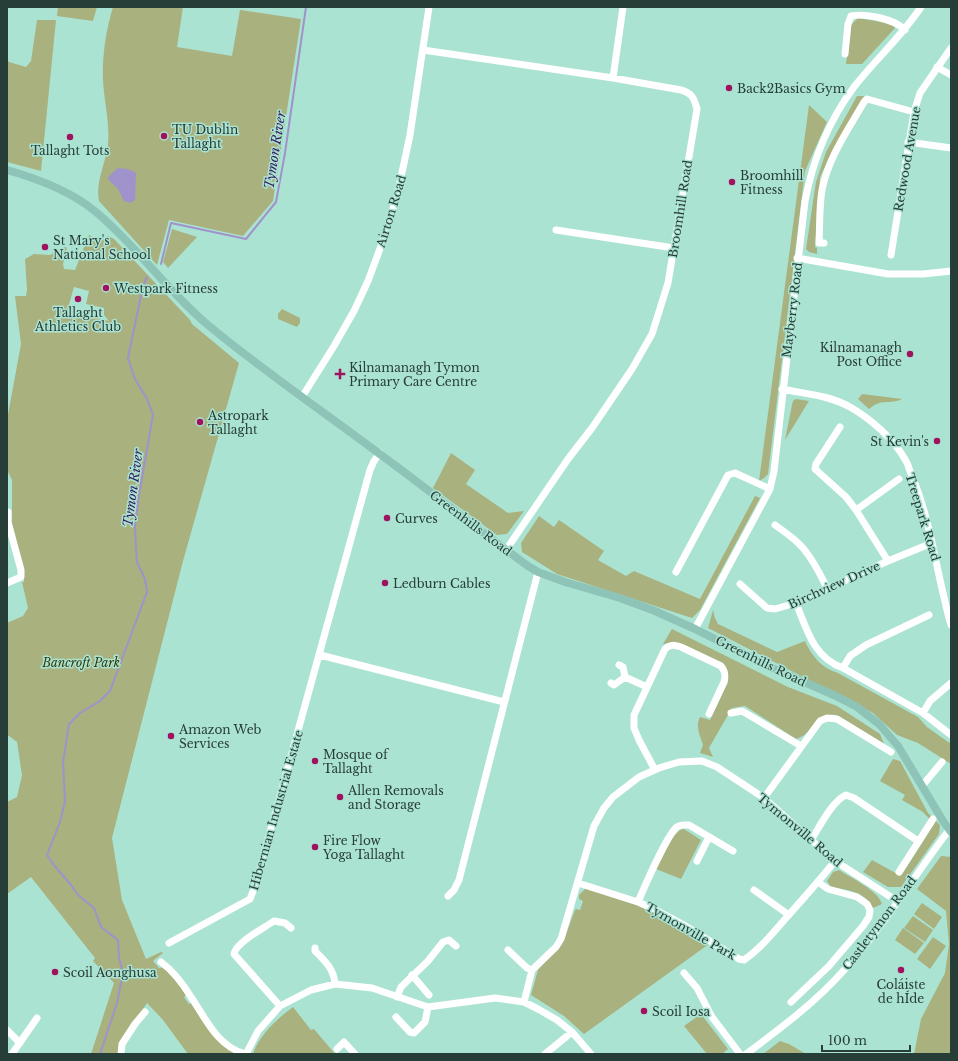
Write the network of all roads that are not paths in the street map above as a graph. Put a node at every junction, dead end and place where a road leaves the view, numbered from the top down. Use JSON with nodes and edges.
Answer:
{"nodes":[{"id":1,"x":429,"y":7,"type":"edge"},
{"id":2,"x":623,"y":7,"type":"edge"},
{"id":3,"x":921,"y":7,"type":"edge"},
{"id":4,"x":905,"y":30,"type":"junction"},
{"id":5,"x":951,"y":48,"type":"edge"},
{"id":6,"x":423,"y":50,"type":"junction"},
{"id":7,"x":845,"y":54,"type":"dead end"},
{"id":8,"x":938,"y":67,"type":"junction"},
{"id":9,"x":951,"y":75,"type":"edge"},
{"id":10,"x":613,"y":78,"type":"junction"},
{"id":11,"x":914,"y":112,"type":"junction"},
{"id":12,"x":908,"y":142,"type":"junction"},
{"id":13,"x":951,"y":148,"type":"edge"},
{"id":14,"x":7,"y":170,"type":"edge"},
{"id":15,"x":556,"y":230,"type":"dead end"},
{"id":16,"x":824,"y":243,"type":"dead end"},
{"id":17,"x":674,"y":248,"type":"junction"},
{"id":18,"x":891,"y":255,"type":"dead end"},
{"id":19,"x":798,"y":258,"type":"junction"},
{"id":20,"x":951,"y":271,"type":"edge"},
{"id":21,"x":782,"y":389,"type":"junction"},
{"id":22,"x":302,"y":397,"type":"junction"},
{"id":23,"x":840,"y":427,"type":"dead end"},
{"id":24,"x":380,"y":453,"type":"junction"},
{"id":25,"x":898,"y":479,"type":"dead end"},
{"id":26,"x":770,"y":489,"type":"junction"},
{"id":27,"x":856,"y":510,"type":"junction"},
{"id":28,"x":8,"y":512,"type":"dead end"},
{"id":29,"x":775,"y":526,"type":"dead end"},
{"id":30,"x":932,"y":543,"type":"junction"},
{"id":31,"x":506,"y":550,"type":"junction"},
{"id":32,"x":888,"y":561,"type":"junction"},
{"id":33,"x":538,"y":572,"type":"junction"},
{"id":34,"x":676,"y":572,"type":"dead end"},
{"id":35,"x":7,"y":583,"type":"edge"},
{"id":36,"x":740,"y":584,"type":"dead end"},
{"id":37,"x":827,"y":588,"type":"junction"},
{"id":38,"x":796,"y":603,"type":"junction"},
{"id":39,"x":929,"y":615,"type":"dead end"},
{"id":40,"x":951,"y":626,"type":"edge"},
{"id":41,"x":695,"y":629,"type":"junction"},
{"id":42,"x":320,"y":655,"type":"junction"},
{"id":43,"x":619,"y":665,"type":"dead end"},
{"id":44,"x":844,"y":668,"type":"junction"},
{"id":45,"x":625,"y":677,"type":"junction"},
{"id":46,"x":611,"y":683,"type":"dead end"},
{"id":47,"x":951,"y":683,"type":"edge"},
{"id":48,"x":647,"y":687,"type":"junction"},
{"id":49,"x":504,"y":702,"type":"junction"},
{"id":50,"x":731,"y":713,"type":"dead end"},
{"id":51,"x":923,"y":713,"type":"junction"},
{"id":52,"x":708,"y":714,"type":"dead end"},
{"id":53,"x":951,"y":735,"type":"edge"},
{"id":54,"x":801,"y":746,"type":"junction"},
{"id":55,"x":891,"y":752,"type":"dead end"},
{"id":56,"x":942,"y":762,"type":"dead end"},
{"id":57,"x":655,"y":770,"type":"junction"},
{"id":58,"x":922,"y":786,"type":"junction"},
{"id":59,"x":764,"y":798,"type":"junction"},
{"id":60,"x":933,"y":819,"type":"dead end"},
{"id":61,"x":950,"y":831,"type":"edge"},
{"id":62,"x":709,"y":837,"type":"junction"},
{"id":63,"x":811,"y":840,"type":"junction"},
{"id":64,"x":918,"y":841,"type":"junction"},
{"id":65,"x":733,"y":851,"type":"dead end"},
{"id":66,"x":697,"y":861,"type":"dead end"},
{"id":67,"x":835,"y":861,"type":"junction"},
{"id":68,"x":899,"y":872,"type":"dead end"},
{"id":69,"x":818,"y":882,"type":"junction"},
{"id":70,"x":578,"y":883,"type":"junction"},
{"id":71,"x":754,"y":890,"type":"dead end"},
{"id":72,"x":448,"y":896,"type":"dead end"},
{"id":73,"x":897,"y":901,"type":"junction"},
{"id":74,"x":638,"y":902,"type":"junction"},
{"id":75,"x":789,"y":915,"type":"junction"},
{"id":76,"x":291,"y":928,"type":"dead end"},
{"id":77,"x":169,"y":943,"type":"dead end"},
{"id":78,"x":456,"y":946,"type":"dead end"},
{"id":79,"x":315,"y":948,"type":"dead end"},
{"id":80,"x":508,"y":950,"type":"dead end"},
{"id":81,"x":161,"y":962,"type":"dead end"},
{"id":82,"x":532,"y":970,"type":"junction"},
{"id":83,"x":684,"y":973,"type":"dead end"},
{"id":84,"x":412,"y":975,"type":"junction"},
{"id":85,"x":335,"y":984,"type":"junction"},
{"id":86,"x":427,"y":993,"type":"dead end"},
{"id":87,"x":398,"y":998,"type":"junction"},
{"id":88,"x":524,"y":1002,"type":"junction"},
{"id":89,"x":791,"y":1002,"type":"dead end"},
{"id":90,"x":280,"y":1006,"type":"junction"},
{"id":91,"x":428,"y":1007,"type":"junction"},
{"id":92,"x":145,"y":1012,"type":"dead end"},
{"id":93,"x":396,"y":1017,"type":"dead end"},
{"id":94,"x":37,"y":1018,"type":"dead end"},
{"id":95,"x":7,"y":1030,"type":"edge"},
{"id":96,"x":572,"y":1032,"type":"junction"},
{"id":97,"x":20,"y":1043,"type":"junction"},
{"id":98,"x":337,"y":1049,"type":"dead end"},
{"id":99,"x":12,"y":1054,"type":"edge"},
{"id":100,"x":121,"y":1054,"type":"edge"},
{"id":101,"x":245,"y":1054,"type":"edge"},
{"id":102,"x":355,"y":1054,"type":"edge"},
{"id":103,"x":545,"y":1054,"type":"edge"},
{"id":104,"x":591,"y":1054,"type":"edge"},
{"id":105,"x":740,"y":1054,"type":"edge"},
{"id":106,"x":746,"y":1054,"type":"edge"}],
"edges":[{"from":1,"to":6,"type":"street","name":"Airton Road"},
{"from":2,"to":10,"type":"street"},
{"from":3,"to":4,"type":"street","name":"Mayberry Road"},
{"from":4,"to":7,"type":"street"},
{"from":4,"to":19,"type":"street","name":"Mayberry Road"},
{"from":5,"to":8,"type":"street","name":"Redwood Avenue"},
{"from":6,"to":10,"type":"street","name":"Broomhill Road"},
{"from":6,"to":22,"type":"street","name":"Airton Road"},
{"from":8,"to":9,"type":"street"},
{"from":8,"to":11,"type":"street","name":"Redwood Avenue"},
{"from":10,"to":17,"type":"street","name":"Broomhill Road"},
{"from":11,"to":12,"type":"street","name":"Redwood Avenue"},
{"from":11,"to":16,"type":"street"},
{"from":12,"to":13,"type":"street"},
{"from":12,"to":18,"type":"street","name":"Redwood Avenue"},
{"from":14,"to":22,"type":"main road","name":"Greenhills Road"},
{"from":15,"to":17,"type":"street"},
{"from":17,"to":31,"type":"street","name":"Broomhill Road"},
{"from":19,"to":20,"type":"street"},
{"from":19,"to":21,"type":"street","name":"Mayberry Road"},
{"from":21,"to":26,"type":"street","name":"Mayberry Road"},
{"from":21,"to":30,"type":"street","name":"Treepark Road"},
{"from":22,"to":24,"type":"main road","name":"Greenhills Road"},
{"from":23,"to":27,"type":"street"},
{"from":24,"to":31,"type":"main road","name":"Greenhills Road"},
{"from":24,"to":42,"type":"street","name":"Hibernian Industrial Estate"},
{"from":25,"to":27,"type":"street"},
{"from":26,"to":34,"type":"street"},
{"from":26,"to":41,"type":"street","name":"Mayberry Road"},
{"from":27,"to":32,"type":"street"},
{"from":28,"to":35,"type":"street"},
{"from":29,"to":37,"type":"street"},
{"from":30,"to":32,"type":"street","name":"Birchview Drive"},
{"from":30,"to":40,"type":"street","name":"Treepark Road"},
{"from":31,"to":33,"type":"main road","name":"Greenhills Road"},
{"from":32,"to":37,"type":"street","name":"Birchview Drive"},
{"from":33,"to":41,"type":"main road","name":"Greenhills Road"},
{"from":33,"to":49,"type":"street"},
{"from":36,"to":38,"type":"street","name":"Birchview Drive"},
{"from":37,"to":38,"type":"street","name":"Birchview Drive"},
{"from":38,"to":44,"type":"street"},
{"from":39,"to":44,"type":"street"},
{"from":41,"to":58,"type":"main road","name":"Greenhills Road"},
{"from":42,"to":49,"type":"street"},
{"from":42,"to":77,"type":"street","name":"Hibernian Industrial Estate"},
{"from":43,"to":45,"type":"street"},
{"from":44,"to":51,"type":"street"},
{"from":45,"to":46,"type":"street"},
{"from":45,"to":48,"type":"street"},
{"from":47,"to":51,"type":"street"},
{"from":48,"to":52,"type":"street"},
{"from":48,"to":57,"type":"street"},
{"from":49,"to":72,"type":"street"},
{"from":50,"to":54,"type":"street"},
{"from":51,"to":53,"type":"street"},
{"from":54,"to":55,"type":"street"},
{"from":54,"to":59,"type":"street"},
{"from":56,"to":58,"type":"street"},
{"from":57,"to":59,"type":"street","name":"Tymonville Road"},
{"from":57,"to":70,"type":"street","name":"Tymonville Road"},
{"from":58,"to":61,"type":"main road","name":"Greenhills Road"},
{"from":59,"to":63,"type":"street","name":"Tymonville Road"},
{"from":60,"to":64,"type":"street"},
{"from":61,"to":73,"type":"street","name":"Castletymon Road"},
{"from":62,"to":65,"type":"street"},
{"from":62,"to":66,"type":"street"},
{"from":62,"to":74,"type":"street"},
{"from":63,"to":64,"type":"street"},
{"from":63,"to":67,"type":"street","name":"Tymonville Road"},
{"from":64,"to":68,"type":"street"},
{"from":67,"to":69,"type":"street","name":"Tymonville Park"},
{"from":67,"to":73,"type":"street","name":"Tymonville Road"},
{"from":69,"to":75,"type":"street","name":"Tymonville Park"},
{"from":69,"to":89,"type":"street"},
{"from":70,"to":74,"type":"street","name":"Tymonville Park"},
{"from":70,"to":82,"type":"street","name":"Tymonville Road"},
{"from":71,"to":75,"type":"street"},
{"from":73,"to":106,"type":"street","name":"Castletymon Road"},
{"from":74,"to":75,"type":"street","name":"Tymonville Park"},
{"from":76,"to":90,"type":"street"},
{"from":78,"to":84,"type":"street"},
{"from":79,"to":85,"type":"street"},
{"from":80,"to":82,"type":"street"},
{"from":81,"to":101,"type":"street"},
{"from":82,"to":88,"type":"street"},
{"from":83,"to":105,"type":"street"},
{"from":84,"to":86,"type":"street"},
{"from":84,"to":87,"type":"street"},
{"from":85,"to":87,"type":"street"},
{"from":85,"to":90,"type":"street"},
{"from":87,"to":91,"type":"street"},
{"from":88,"to":91,"type":"street"},
{"from":88,"to":96,"type":"street"},
{"from":90,"to":101,"type":"street"},
{"from":91,"to":93,"type":"street"},
{"from":92,"to":100,"type":"street"},
{"from":94,"to":97,"type":"street"},
{"from":95,"to":97,"type":"street"},
{"from":96,"to":103,"type":"street"},
{"from":96,"to":104,"type":"street"},
{"from":97,"to":99,"type":"street"},
{"from":98,"to":102,"type":"street"}]}
